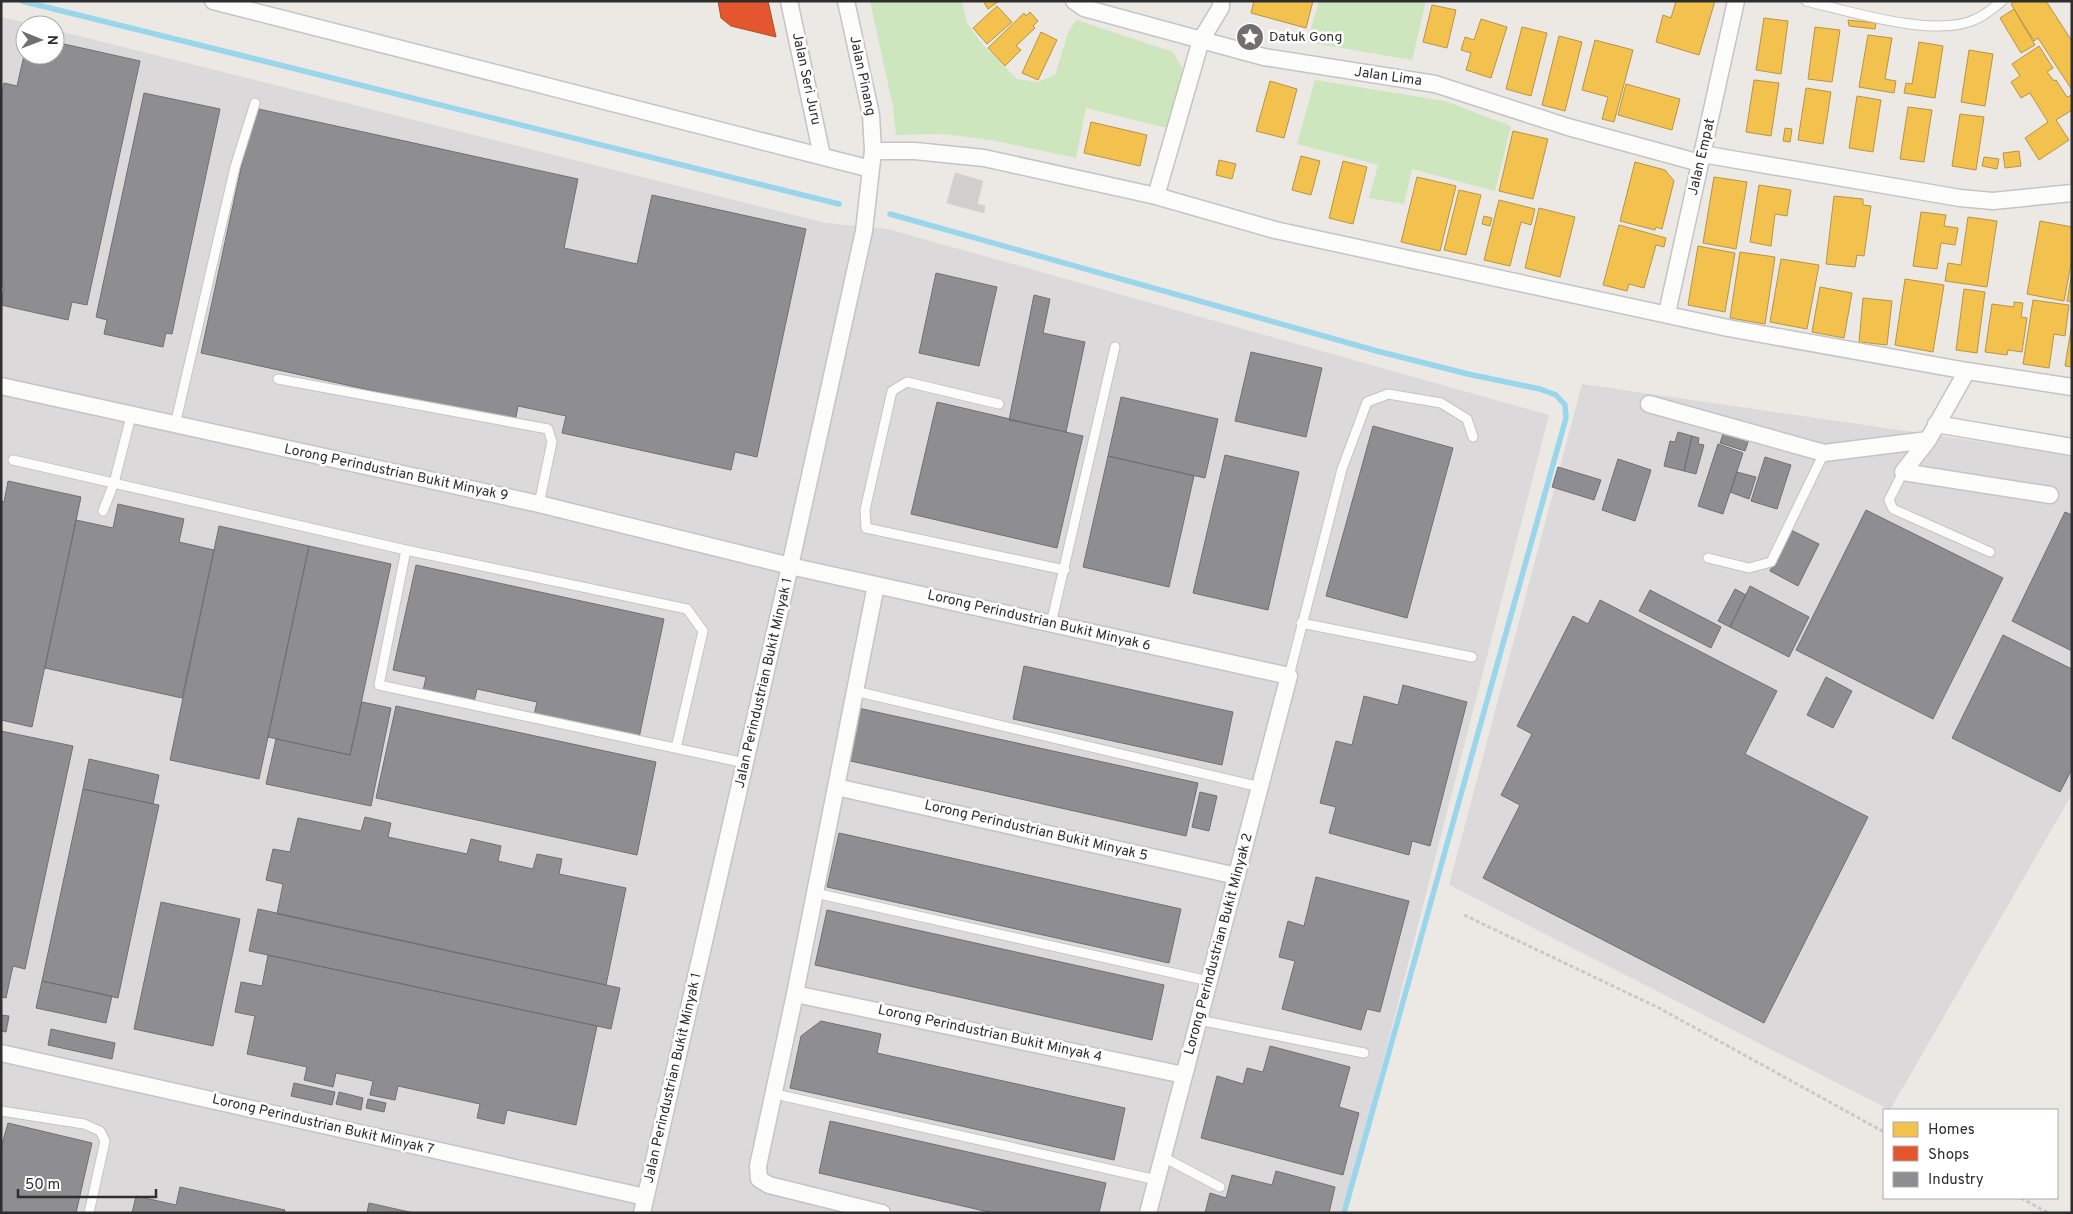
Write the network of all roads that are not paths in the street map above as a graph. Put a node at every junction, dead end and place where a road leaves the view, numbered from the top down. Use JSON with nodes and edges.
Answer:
{"nodes":[{"id":1,"x":213,"y":1,"type":"edge"},
{"id":2,"x":789,"y":1,"type":"edge"},
{"id":3,"x":846,"y":1,"type":"edge"},
{"id":4,"x":1074,"y":1,"type":"edge"},
{"id":5,"x":1221,"y":1,"type":"edge"},
{"id":6,"x":1736,"y":1,"type":"edge"},
{"id":7,"x":1806,"y":1,"type":"edge"},
{"id":8,"x":2002,"y":1,"type":"edge"},
{"id":9,"x":1820,"y":3,"type":"edge"},
{"id":10,"x":1201,"y":40,"type":"junction"},
{"id":11,"x":255,"y":103,"type":"dead end"},
{"id":12,"x":873,"y":151,"type":"junction"},
{"id":13,"x":822,"y":156,"type":"junction"},
{"id":14,"x":1701,"y":159,"type":"junction"},
{"id":15,"x":871,"y":169,"type":"junction"},
{"id":16,"x":2072,"y":193,"type":"edge"},
{"id":17,"x":1156,"y":196,"type":"junction"},
{"id":18,"x":1667,"y":313,"type":"junction"},
{"id":19,"x":1115,"y":347,"type":"dead end"},
{"id":20,"x":1967,"y":371,"type":"junction"},
{"id":21,"x":278,"y":378,"type":"dead end"},
{"id":22,"x":1,"y":386,"type":"edge"},
{"id":23,"x":2072,"y":387,"type":"edge"},
{"id":24,"x":999,"y":404,"type":"dead end"},
{"id":25,"x":1649,"y":404,"type":"dead end"},
{"id":26,"x":132,"y":416,"type":"junction"},
{"id":27,"x":1936,"y":424,"type":"junction"},
{"id":28,"x":175,"y":426,"type":"junction"},
{"id":29,"x":1473,"y":436,"type":"dead end"},
{"id":30,"x":1928,"y":440,"type":"junction"},
{"id":31,"x":2072,"y":447,"type":"edge"},
{"id":32,"x":1824,"y":453,"type":"junction"},
{"id":33,"x":13,"y":460,"type":"dead end"},
{"id":34,"x":1903,"y":472,"type":"junction"},
{"id":35,"x":114,"y":484,"type":"junction"},
{"id":36,"x":2050,"y":495,"type":"dead end"},
{"id":37,"x":539,"y":504,"type":"junction"},
{"id":38,"x":103,"y":511,"type":"dead end"},
{"id":39,"x":406,"y":550,"type":"junction"},
{"id":40,"x":1990,"y":552,"type":"dead end"},
{"id":41,"x":1708,"y":558,"type":"dead end"},
{"id":42,"x":790,"y":566,"type":"junction"},
{"id":43,"x":1065,"y":570,"type":"junction"},
{"id":44,"x":876,"y":584,"type":"junction"},
{"id":45,"x":1301,"y":623,"type":"junction"},
{"id":46,"x":1051,"y":624,"type":"junction"},
{"id":47,"x":1472,"y":657,"type":"dead end"},
{"id":48,"x":1289,"y":676,"type":"junction"},
{"id":49,"x":855,"y":691,"type":"junction"},
{"id":50,"x":676,"y":748,"type":"junction"},
{"id":51,"x":746,"y":763,"type":"junction"},
{"id":52,"x":836,"y":787,"type":"junction"},
{"id":53,"x":1260,"y":787,"type":"junction"},
{"id":54,"x":1236,"y":876,"type":"junction"},
{"id":55,"x":815,"y":893,"type":"junction"},
{"id":56,"x":1209,"y":981,"type":"junction"},
{"id":57,"x":795,"y":994,"type":"junction"},
{"id":58,"x":1199,"y":1020,"type":"junction"},
{"id":59,"x":1,"y":1053,"type":"edge"},
{"id":60,"x":1364,"y":1053,"type":"dead end"},
{"id":61,"x":1184,"y":1075,"type":"junction"},
{"id":62,"x":775,"y":1094,"type":"junction"},
{"id":63,"x":1,"y":1111,"type":"edge"},
{"id":64,"x":1163,"y":1157,"type":"junction"},
{"id":65,"x":1157,"y":1180,"type":"junction"},
{"id":66,"x":1220,"y":1187,"type":"dead end"},
{"id":67,"x":644,"y":1205,"type":"edge"},
{"id":68,"x":89,"y":1213,"type":"edge"},
{"id":69,"x":882,"y":1213,"type":"edge"},
{"id":70,"x":1148,"y":1213,"type":"edge"}],
"edges":[{"from":1,"to":13,"type":"street"},
{"from":2,"to":13,"type":"street","name":"Jalan Seri Juru"},
{"from":3,"to":12,"type":"street","name":"Jalan Pinang"},
{"from":4,"to":10,"type":"street","name":"Jalan Lima"},
{"from":5,"to":10,"type":"street"},
{"from":6,"to":14,"type":"street","name":"Jalan Empat"},
{"from":7,"to":9,"type":"lane"},
{"from":8,"to":9,"type":"lane"},
{"from":10,"to":14,"type":"street","name":"Jalan Lima"},
{"from":10,"to":17,"type":"street"},
{"from":11,"to":28,"type":"lane"},
{"from":12,"to":15,"type":"street","name":"Jalan Perindustrian Bukit Minyak 1"},
{"from":12,"to":17,"type":"street"},
{"from":13,"to":15,"type":"street"},
{"from":14,"to":16,"type":"street","name":"Jalan Lima"},
{"from":14,"to":18,"type":"street","name":"Jalan Empat"},
{"from":15,"to":42,"type":"street","name":"Jalan Perindustrian Bukit Minyak 1"},
{"from":17,"to":18,"type":"street"},
{"from":18,"to":20,"type":"street"},
{"from":19,"to":43,"type":"lane"},
{"from":20,"to":23,"type":"street"},
{"from":20,"to":27,"type":"street"},
{"from":21,"to":37,"type":"lane"},
{"from":22,"to":26,"type":"street","name":"Lorong Perindustrian Bukit Minyak 9"},
{"from":24,"to":43,"type":"lane"},
{"from":25,"to":32,"type":"street"},
{"from":26,"to":28,"type":"street","name":"Lorong Perindustrian Bukit Minyak 9"},
{"from":26,"to":35,"type":"lane"},
{"from":27,"to":30,"type":"street"},
{"from":27,"to":31,"type":"street"},
{"from":28,"to":37,"type":"street","name":"Lorong Perindustrian Bukit Minyak 9"},
{"from":29,"to":45,"type":"lane"},
{"from":30,"to":32,"type":"street"},
{"from":30,"to":34,"type":"street"},
{"from":32,"to":41,"type":"lane"},
{"from":33,"to":35,"type":"lane"},
{"from":34,"to":36,"type":"street"},
{"from":34,"to":40,"type":"lane"},
{"from":35,"to":38,"type":"lane"},
{"from":35,"to":39,"type":"lane"},
{"from":37,"to":42,"type":"street","name":"Lorong Perindustrian Bukit Minyak 9"},
{"from":39,"to":50,"type":"lane"},
{"from":39,"to":50,"type":"lane"},
{"from":42,"to":44,"type":"street","name":"Lorong Perindustrian Bukit Minyak 6"},
{"from":42,"to":51,"type":"street","name":"Jalan Perindustrian Bukit Minyak 1"},
{"from":43,"to":46,"type":"lane"},
{"from":44,"to":46,"type":"street","name":"Lorong Perindustrian Bukit Minyak 6"},
{"from":44,"to":49,"type":"street"},
{"from":45,"to":47,"type":"lane"},
{"from":45,"to":48,"type":"lane"},
{"from":46,"to":48,"type":"street","name":"Lorong Perindustrian Bukit Minyak 6"},
{"from":48,"to":53,"type":"street","name":"Lorong Perindustrian Bukit Minyak 2"},
{"from":49,"to":52,"type":"street"},
{"from":49,"to":53,"type":"lane"},
{"from":50,"to":51,"type":"lane"},
{"from":51,"to":67,"type":"street","name":"Jalan Perindustrian Bukit Minyak 1"},
{"from":52,"to":54,"type":"street","name":"Lorong Perindustrian Bukit Minyak 5"},
{"from":52,"to":55,"type":"street"},
{"from":53,"to":54,"type":"street","name":"Lorong Perindustrian Bukit Minyak 2"},
{"from":54,"to":56,"type":"street","name":"Lorong Perindustrian Bukit Minyak 2"},
{"from":55,"to":56,"type":"lane"},
{"from":55,"to":57,"type":"street"},
{"from":56,"to":58,"type":"street","name":"Lorong Perindustrian Bukit Minyak 2"},
{"from":57,"to":61,"type":"street","name":"Lorong Perindustrian Bukit Minyak 4"},
{"from":57,"to":62,"type":"street"},
{"from":58,"to":60,"type":"lane"},
{"from":58,"to":61,"type":"street","name":"Lorong Perindustrian Bukit Minyak 2"},
{"from":59,"to":67,"type":"street","name":"Lorong Perindustrian Bukit Minyak 7"},
{"from":61,"to":64,"type":"street","name":"Lorong Perindustrian Bukit Minyak 2"},
{"from":62,"to":65,"type":"lane"},
{"from":62,"to":69,"type":"street"},
{"from":63,"to":68,"type":"lane"},
{"from":64,"to":65,"type":"street","name":"Lorong Perindustrian Bukit Minyak 2"},
{"from":64,"to":66,"type":"lane"},
{"from":65,"to":70,"type":"street","name":"Lorong Perindustrian Bukit Minyak 2"}]}
